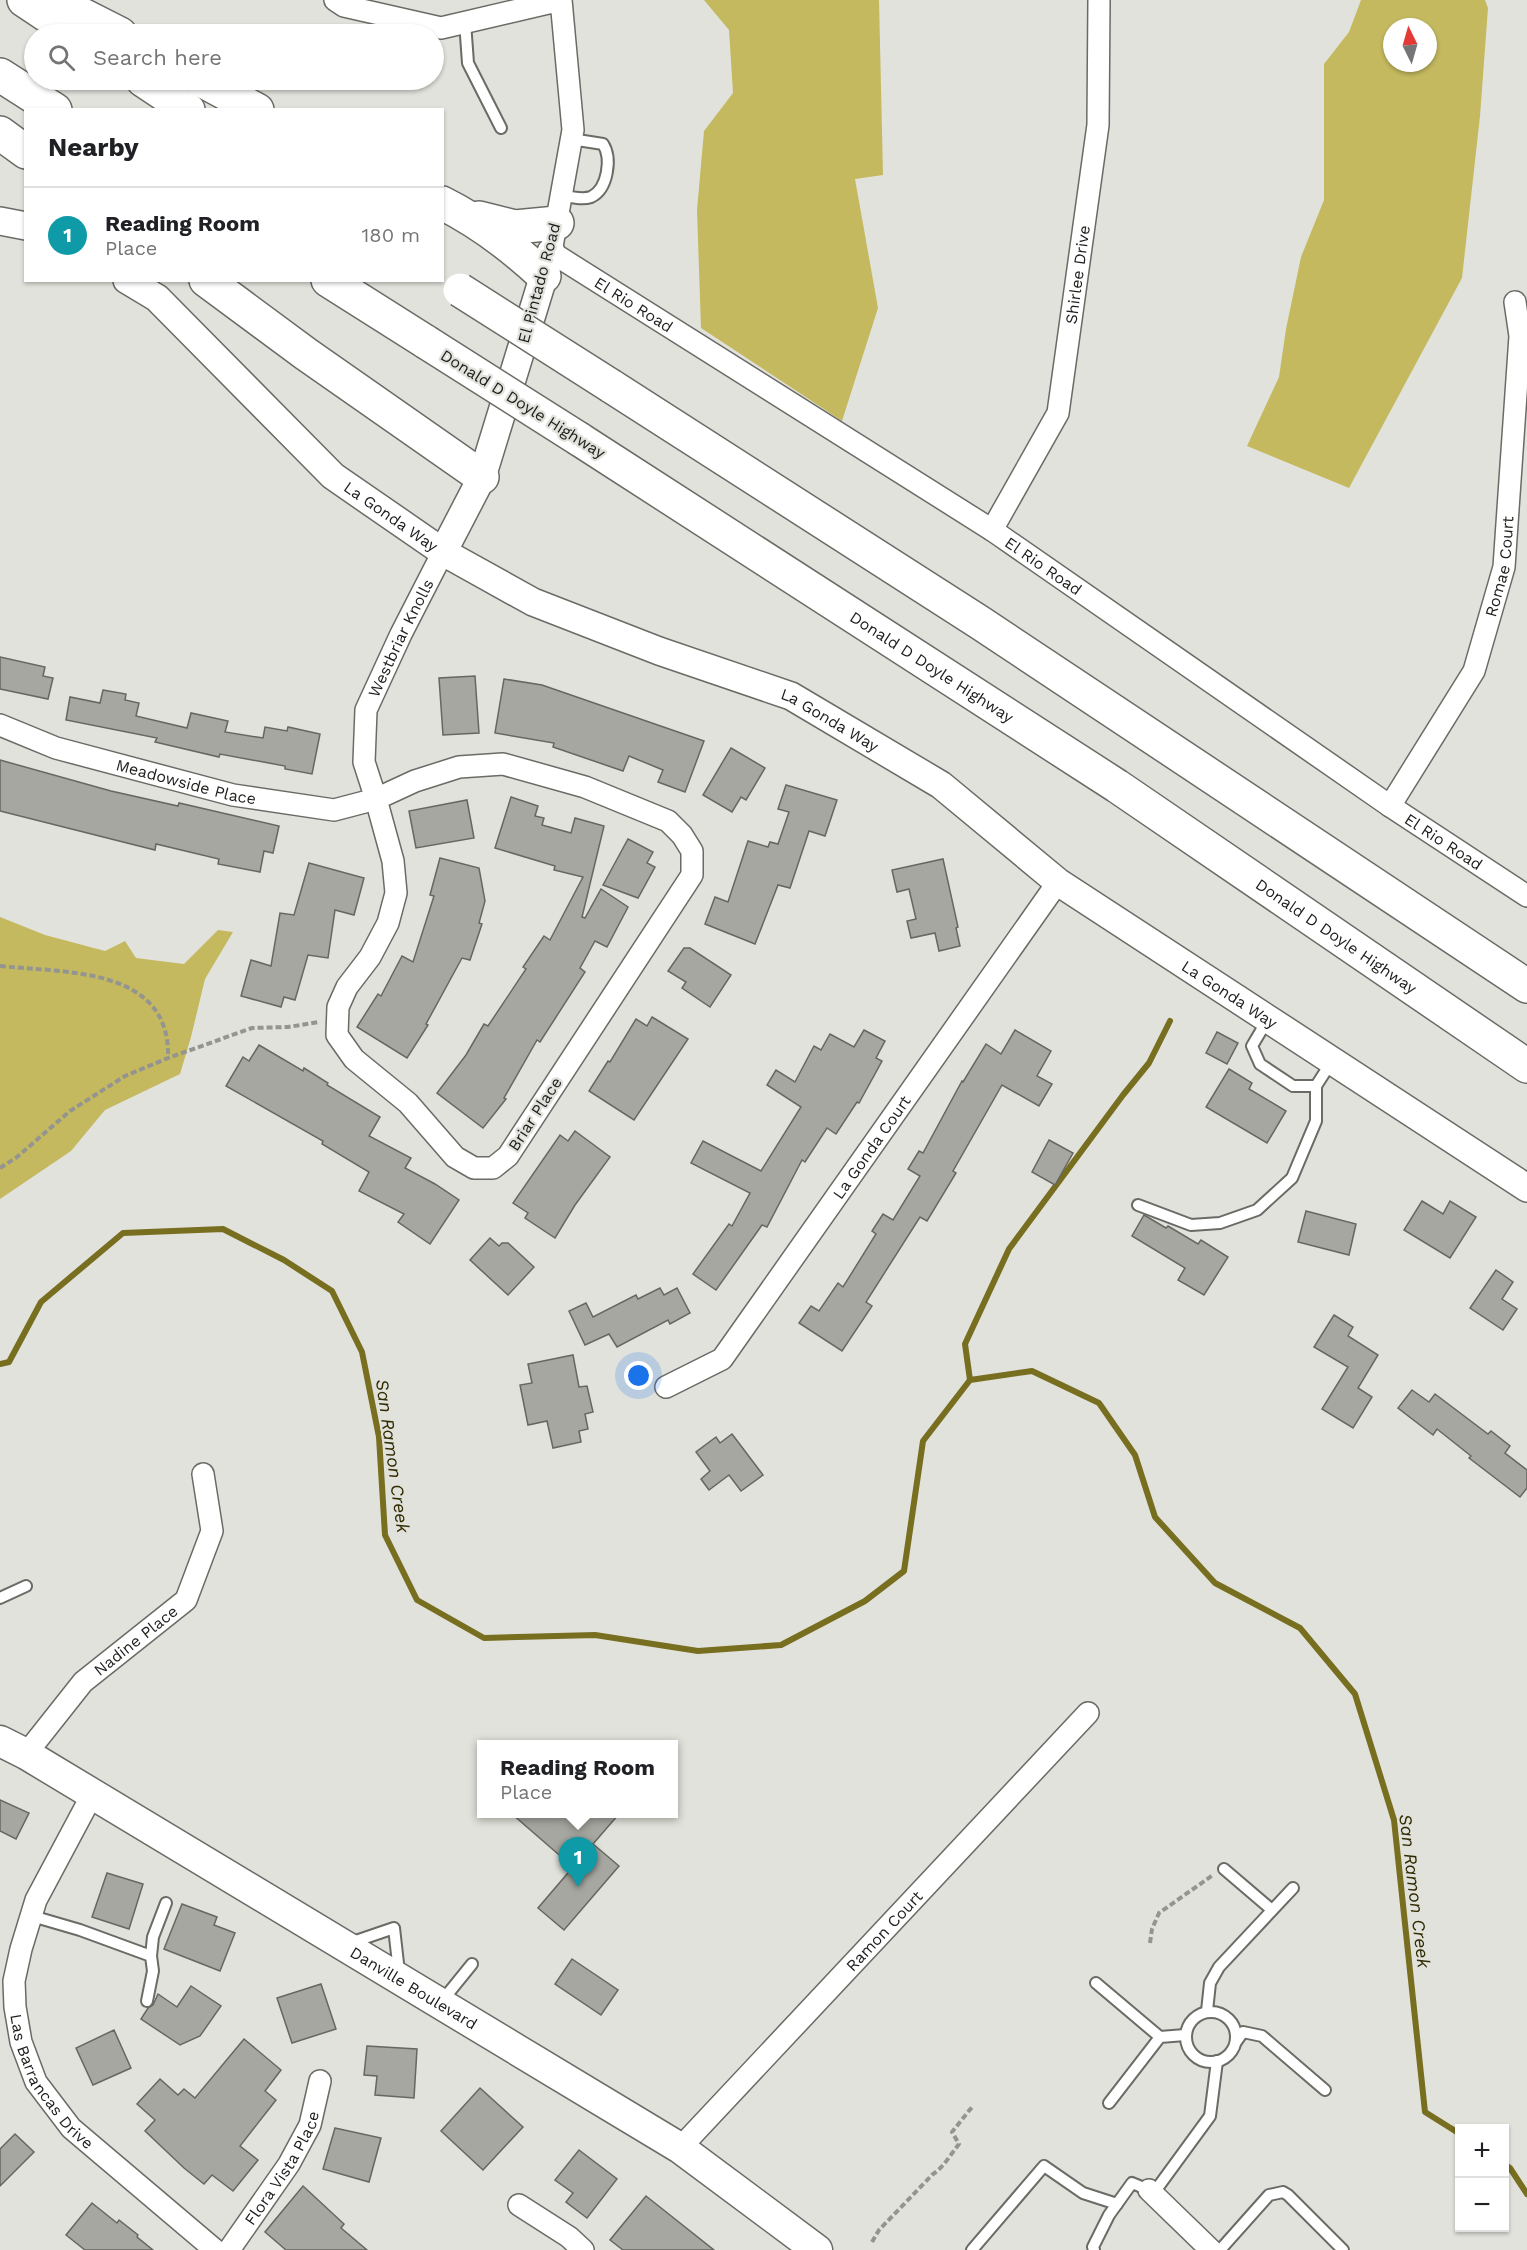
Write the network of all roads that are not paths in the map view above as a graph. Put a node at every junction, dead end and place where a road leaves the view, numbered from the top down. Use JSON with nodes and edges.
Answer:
{"nodes":[{"id":1,"x":24,"y":0,"type":"edge"},
{"id":2,"x":53,"y":0,"type":"edge"},
{"id":3,"x":335,"y":0,"type":"edge"},
{"id":4,"x":561,"y":0,"type":"edge"},
{"id":5,"x":1099,"y":0,"type":"edge"},
{"id":6,"x":465,"y":22,"type":"junction"},
{"id":7,"x":60,"y":24,"type":"edge"},
{"id":8,"x":100,"y":24,"type":"edge"},
{"id":9,"x":423,"y":24,"type":"edge"},
{"id":10,"x":444,"y":27,"type":"edge"},
{"id":11,"x":0,"y":75,"type":"edge"},
{"id":12,"x":158,"y":90,"type":"edge"},
{"id":13,"x":219,"y":90,"type":"edge"},
{"id":14,"x":52,"y":108,"type":"edge"},
{"id":15,"x":185,"y":108,"type":"edge"},
{"id":16,"x":252,"y":108,"type":"edge"},
{"id":17,"x":501,"y":128,"type":"dead end"},
{"id":18,"x":0,"y":133,"type":"edge"},
{"id":19,"x":571,"y":139,"type":"junction"},
{"id":20,"x":24,"y":151,"type":"edge"},
{"id":21,"x":454,"y":208,"type":"edge"},
{"id":22,"x":0,"y":221,"type":"edge"},
{"id":23,"x":24,"y":226,"type":"edge"},
{"id":24,"x":553,"y":236,"type":"junction"},
{"id":25,"x":130,"y":282,"type":"edge"},
{"id":26,"x":209,"y":282,"type":"edge"},
{"id":27,"x":331,"y":282,"type":"edge"},
{"id":28,"x":451,"y":284,"type":"edge"},
{"id":29,"x":1515,"y":302,"type":"dead end"},
{"id":30,"x":482,"y":477,"type":"junction"},
{"id":31,"x":992,"y":530,"type":"junction"},
{"id":32,"x":443,"y":552,"type":"junction"},
{"id":33,"x":0,"y":725,"type":"edge"},
{"id":34,"x":376,"y":799,"type":"junction"},
{"id":35,"x":1390,"y":806,"type":"junction"},
{"id":36,"x":1058,"y":882,"type":"junction"},
{"id":37,"x":1527,"y":896,"type":"edge"},
{"id":38,"x":1527,"y":986,"type":"edge"},
{"id":39,"x":1268,"y":1018,"type":"junction"},
{"id":40,"x":1333,"y":1061,"type":"junction"},
{"id":41,"x":1527,"y":1066,"type":"edge"},
{"id":42,"x":1316,"y":1086,"type":"junction"},
{"id":43,"x":1527,"y":1188,"type":"edge"},
{"id":44,"x":1138,"y":1205,"type":"dead end"},
{"id":45,"x":666,"y":1387,"type":"dead end"},
{"id":46,"x":203,"y":1474,"type":"dead end"},
{"id":47,"x":26,"y":1586,"type":"dead end"},
{"id":48,"x":0,"y":1598,"type":"edge"},
{"id":49,"x":1088,"y":1713,"type":"dead end"},
{"id":50,"x":0,"y":1741,"type":"edge"},
{"id":51,"x":27,"y":1754,"type":"junction"},
{"id":52,"x":92,"y":1795,"type":"junction"},
{"id":53,"x":1224,"y":1869,"type":"road end"},
{"id":54,"x":1293,"y":1888,"type":"dead end"},
{"id":55,"x":166,"y":1903,"type":"dead end"},
{"id":56,"x":1272,"y":1910,"type":"junction"},
{"id":57,"x":32,"y":1916,"type":"junction"},
{"id":58,"x":344,"y":1945,"type":"junction"},
{"id":59,"x":151,"y":1956,"type":"junction"},
{"id":60,"x":472,"y":1964,"type":"dead end"},
{"id":61,"x":399,"y":1978,"type":"junction"},
{"id":62,"x":1096,"y":1983,"type":"dead end"},
{"id":63,"x":147,"y":2001,"type":"dead end"},
{"id":64,"x":440,"y":2004,"type":"junction"},
{"id":65,"x":1207,"y":2011,"type":"junction"},
{"id":66,"x":1185,"y":2035,"type":"junction"},
{"id":67,"x":1160,"y":2037,"type":"junction"},
{"id":68,"x":1236,"y":2042,"type":"junction"},
{"id":69,"x":1217,"y":2061,"type":"junction"},
{"id":70,"x":320,"y":2081,"type":"dead end"},
{"id":71,"x":1325,"y":2090,"type":"dead end"},
{"id":72,"x":1109,"y":2103,"type":"dead end"},
{"id":73,"x":680,"y":2148,"type":"junction"},
{"id":74,"x":1151,"y":2192,"type":"junction"},
{"id":75,"x":1117,"y":2204,"type":"junction"},
{"id":76,"x":519,"y":2205,"type":"dead end"},
{"id":77,"x":215,"y":2250,"type":"edge"},
{"id":78,"x":229,"y":2250,"type":"edge"},
{"id":79,"x":584,"y":2250,"type":"edge"},
{"id":80,"x":818,"y":2250,"type":"edge"},
{"id":81,"x":972,"y":2250,"type":"edge"},
{"id":82,"x":1094,"y":2250,"type":"edge"},
{"id":83,"x":1211,"y":2250,"type":"edge"},
{"id":84,"x":1220,"y":2250,"type":"edge"},
{"id":85,"x":1343,"y":2250,"type":"edge"}],
"edges":[{"from":1,"to":7,"type":"highway"},
{"from":2,"to":8,"type":"highway"},
{"from":3,"to":9,"type":"street"},
{"from":4,"to":6,"type":"street"},
{"from":4,"to":19,"type":"street","name":"El Pintado Road"},
{"from":5,"to":31,"type":"street","name":"Shirlee Drive"},
{"from":6,"to":10,"type":"street"},
{"from":6,"to":17,"type":"lane"},
{"from":11,"to":14,"type":"highway"},
{"from":12,"to":15,"type":"highway"},
{"from":13,"to":16,"type":"highway"},
{"from":18,"to":20,"type":"highway"},
{"from":19,"to":24,"type":"street","name":"El Pintado Road"},
{"from":19,"to":24,"type":"lane"},
{"from":21,"to":24,"type":"highway"},
{"from":21,"to":24,"type":"highway"},
{"from":22,"to":23,"type":"street"},
{"from":24,"to":30,"type":"street","name":"El Pintado Road"},
{"from":24,"to":31,"type":"street","name":"El Rio Road"},
{"from":25,"to":32,"type":"street","name":"La Gonda Way"},
{"from":26,"to":30,"type":"highway"},
{"from":27,"to":41,"type":"highway","name":"Donald D Doyle Highway","bridge":true},
{"from":28,"to":38,"type":"highway","bridge":true},
{"from":29,"to":35,"type":"street","name":"Romae Court"},
{"from":30,"to":32,"type":"street","name":"El Pintado Road"},
{"from":31,"to":35,"type":"street","name":"El Rio Road"},
{"from":32,"to":34,"type":"street","name":"Westbriar Knolls"},
{"from":32,"to":36,"type":"street","name":"La Gonda Way"},
{"from":33,"to":34,"type":"street","name":"Meadowside Place"},
{"from":34,"to":34,"type":"street","name":"Briar Place"},
{"from":35,"to":37,"type":"street","name":"El Rio Road"},
{"from":36,"to":39,"type":"street","name":"La Gonda Way"},
{"from":36,"to":45,"type":"street","name":"La Gonda Court"},
{"from":39,"to":40,"type":"street","name":"La Gonda Way"},
{"from":39,"to":42,"type":"lane"},
{"from":40,"to":42,"type":"lane"},
{"from":40,"to":43,"type":"street","name":"La Gonda Way"},
{"from":42,"to":44,"type":"lane"},
{"from":46,"to":51,"type":"street","name":"Nadine Place"},
{"from":47,"to":48,"type":"lane"},
{"from":49,"to":73,"type":"street","name":"Ramon Court"},
{"from":50,"to":51,"type":"main road","name":"Danville Boulevard"},
{"from":51,"to":52,"type":"main road","name":"Danville Boulevard"},
{"from":52,"to":57,"type":"street","name":"Las Barrancas Drive"},
{"from":52,"to":58,"type":"main road","name":"Danville Boulevard"},
{"from":53,"to":56,"type":"lane"},
{"from":54,"to":56,"type":"lane"},
{"from":55,"to":59,"type":"lane"},
{"from":56,"to":65,"type":"lane"},
{"from":57,"to":59,"type":"lane"},
{"from":57,"to":77,"type":"street","name":"Las Barrancas Drive"},
{"from":58,"to":61,"type":"main road","name":"Danville Boulevard"},
{"from":58,"to":61,"type":"lane"},
{"from":59,"to":63,"type":"lane"},
{"from":60,"to":64,"type":"lane"},
{"from":61,"to":64,"type":"main road","name":"Danville Boulevard"},
{"from":62,"to":67,"type":"lane"},
{"from":64,"to":73,"type":"main road","name":"Danville Boulevard"},
{"from":65,"to":66,"type":"lane"},
{"from":65,"to":68,"type":"lane"},
{"from":66,"to":67,"type":"lane"},
{"from":66,"to":69,"type":"lane"},
{"from":67,"to":72,"type":"lane"},
{"from":68,"to":69,"type":"lane"},
{"from":68,"to":71,"type":"lane"},
{"from":69,"to":74,"type":"lane"},
{"from":70,"to":78,"type":"street","name":"Flora Vista Place"},
{"from":73,"to":80,"type":"main road","name":"Danville Boulevard"},
{"from":74,"to":75,"type":"lane"},
{"from":74,"to":83,"type":"street"},
{"from":75,"to":81,"type":"lane"},
{"from":75,"to":82,"type":"lane"},
{"from":76,"to":79,"type":"street"},
{"from":84,"to":85,"type":"lane"}]}
